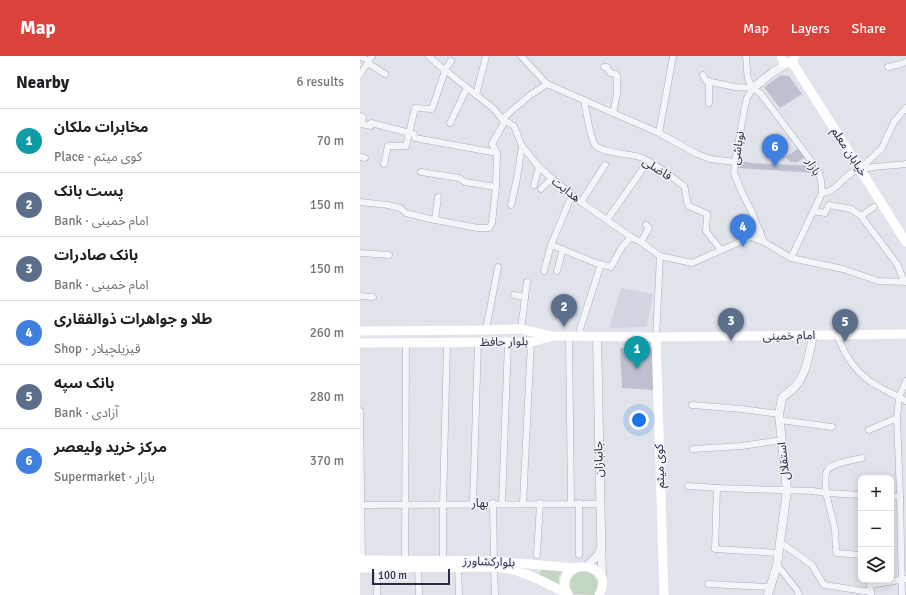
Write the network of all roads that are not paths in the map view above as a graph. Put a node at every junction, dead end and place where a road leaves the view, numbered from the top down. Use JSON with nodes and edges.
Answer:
{"nodes":[{"id":1,"x":360,"y":56,"type":"edge"},
{"id":2,"x":486,"y":56,"type":"edge"},
{"id":3,"x":520,"y":56,"type":"edge"},
{"id":4,"x":673,"y":56,"type":"edge"},
{"id":5,"x":746,"y":56,"type":"edge"},
{"id":6,"x":781,"y":56,"type":"edge"},
{"id":7,"x":432,"y":57,"type":"edge"},
{"id":8,"x":793,"y":59,"type":"edge"},
{"id":9,"x":370,"y":60,"type":"edge"},
{"id":10,"x":451,"y":61,"type":"dead end"},
{"id":11,"x":906,"y":62,"type":"edge"},
{"id":12,"x":604,"y":66,"type":"dead end"},
{"id":13,"x":888,"y":67,"type":"dead end"},
{"id":14,"x":361,"y":71,"type":"edge"},
{"id":15,"x":445,"y":71,"type":"junction"},
{"id":16,"x":774,"y":72,"type":"junction"},
{"id":17,"x":385,"y":74,"type":"dead end"},
{"id":18,"x":703,"y":75,"type":"dead end"},
{"id":19,"x":709,"y":81,"type":"junction"},
{"id":20,"x":547,"y":84,"type":"junction"},
{"id":21,"x":467,"y":88,"type":"junction"},
{"id":22,"x":753,"y":88,"type":"junction"},
{"id":23,"x":476,"y":95,"type":"junction"},
{"id":24,"x":584,"y":100,"type":"junction"},
{"id":25,"x":709,"y":103,"type":"dead end"},
{"id":26,"x":906,"y":108,"type":"edge"},
{"id":27,"x":614,"y":113,"type":"junction"},
{"id":28,"x":360,"y":116,"type":"edge"},
{"id":29,"x":503,"y":120,"type":"junction"},
{"id":30,"x":450,"y":123,"type":"dead end"},
{"id":31,"x":408,"y":132,"type":"junction"},
{"id":32,"x":659,"y":132,"type":"junction"},
{"id":33,"x":522,"y":146,"type":"junction"},
{"id":34,"x":497,"y":153,"type":"junction"},
{"id":35,"x":734,"y":162,"type":"junction"},
{"id":36,"x":384,"y":164,"type":"dead end"},
{"id":37,"x":906,"y":164,"type":"edge"},
{"id":38,"x":605,"y":165,"type":"dead end"},
{"id":39,"x":539,"y":167,"type":"junction"},
{"id":40,"x":860,"y":169,"type":"junction"},
{"id":41,"x":642,"y":170,"type":"dead end"},
{"id":42,"x":421,"y":172,"type":"dead end"},
{"id":43,"x":552,"y":178,"type":"junction"},
{"id":44,"x":534,"y":185,"type":"dead end"},
{"id":45,"x":496,"y":187,"type":"junction"},
{"id":46,"x":542,"y":189,"type":"dead end"},
{"id":47,"x":822,"y":193,"type":"junction"},
{"id":48,"x":572,"y":195,"type":"junction"},
{"id":49,"x":438,"y":198,"type":"dead end"},
{"id":50,"x":360,"y":202,"type":"edge"},
{"id":51,"x":581,"y":202,"type":"junction"},
{"id":52,"x":511,"y":205,"type":"dead end"},
{"id":53,"x":874,"y":207,"type":"dead end"},
{"id":54,"x":813,"y":211,"type":"junction"},
{"id":55,"x":861,"y":216,"type":"junction"},
{"id":56,"x":435,"y":220,"type":"junction"},
{"id":57,"x":606,"y":220,"type":"junction"},
{"id":58,"x":894,"y":222,"type":"junction"},
{"id":59,"x":646,"y":225,"type":"dead end"},
{"id":60,"x":906,"y":230,"type":"edge"},
{"id":61,"x":760,"y":231,"type":"junction"},
{"id":62,"x":631,"y":237,"type":"junction"},
{"id":63,"x":751,"y":237,"type":"junction"},
{"id":64,"x":641,"y":242,"type":"junction"},
{"id":65,"x":764,"y":242,"type":"junction"},
{"id":66,"x":906,"y":242,"type":"edge"},
{"id":67,"x":552,"y":245,"type":"junction"},
{"id":68,"x":563,"y":250,"type":"junction"},
{"id":69,"x":721,"y":250,"type":"junction"},
{"id":70,"x":360,"y":253,"type":"edge"},
{"id":71,"x":389,"y":255,"type":"dead end"},
{"id":72,"x":660,"y":256,"type":"junction"},
{"id":73,"x":791,"y":258,"type":"junction"},
{"id":74,"x":601,"y":264,"type":"junction"},
{"id":75,"x":498,"y":267,"type":"dead end"},
{"id":76,"x":544,"y":271,"type":"dead end"},
{"id":77,"x":557,"y":271,"type":"dead end"},
{"id":78,"x":905,"y":281,"type":"edge"},
{"id":79,"x":527,"y":282,"type":"dead end"},
{"id":80,"x":514,"y":295,"type":"dead end"},
{"id":81,"x":360,"y":296,"type":"edge"},
{"id":82,"x":373,"y":297,"type":"dead end"},
{"id":83,"x":525,"y":297,"type":"junction"},
{"id":84,"x":521,"y":328,"type":"junction"},
{"id":85,"x":486,"y":330,"type":"junction"},
{"id":86,"x":360,"y":331,"type":"edge"},
{"id":87,"x":906,"y":334,"type":"edge"},
{"id":88,"x":837,"y":335,"type":"junction"},
{"id":89,"x":551,"y":336,"type":"junction"},
{"id":90,"x":569,"y":336,"type":"junction"},
{"id":91,"x":582,"y":336,"type":"junction"},
{"id":92,"x":813,"y":336,"type":"junction"},
{"id":93,"x":597,"y":337,"type":"junction"},
{"id":94,"x":656,"y":337,"type":"junction"},
{"id":95,"x":447,"y":342,"type":"junction"},
{"id":96,"x":478,"y":342,"type":"junction"},
{"id":97,"x":508,"y":342,"type":"junction"},
{"id":98,"x":531,"y":342,"type":"junction"},
{"id":99,"x":360,"y":343,"type":"edge"},
{"id":100,"x":406,"y":343,"type":"junction"},
{"id":101,"x":906,"y":381,"type":"edge"},
{"id":102,"x":898,"y":396,"type":"junction"},
{"id":103,"x":906,"y":401,"type":"edge"},
{"id":104,"x":692,"y":405,"type":"dead end"},
{"id":105,"x":360,"y":411,"type":"edge"},
{"id":106,"x":780,"y":417,"type":"junction"},
{"id":107,"x":897,"y":418,"type":"junction"},
{"id":108,"x":832,"y":427,"type":"dead end"},
{"id":109,"x":869,"y":430,"type":"dead end"},
{"id":110,"x":782,"y":440,"type":"junction"},
{"id":111,"x":693,"y":449,"type":"dead end"},
{"id":112,"x":862,"y":458,"type":"dead end"},
{"id":113,"x":361,"y":482,"type":"edge"},
{"id":114,"x":688,"y":486,"type":"dead end"},
{"id":115,"x":717,"y":488,"type":"junction"},
{"id":116,"x":787,"y":490,"type":"junction"},
{"id":117,"x":826,"y":493,"type":"junction"},
{"id":118,"x":858,"y":495,"type":"edge"},
{"id":119,"x":894,"y":496,"type":"edge"},
{"id":120,"x":900,"y":497,"type":"junction"},
{"id":121,"x":473,"y":503,"type":"junction"},
{"id":122,"x":493,"y":503,"type":"junction"},
{"id":123,"x":502,"y":503,"type":"junction"},
{"id":124,"x":523,"y":503,"type":"junction"},
{"id":125,"x":540,"y":503,"type":"junction"},
{"id":126,"x":570,"y":503,"type":"junction"},
{"id":127,"x":579,"y":503,"type":"junction"},
{"id":128,"x":405,"y":504,"type":"junction"},
{"id":129,"x":443,"y":504,"type":"junction"},
{"id":130,"x":600,"y":504,"type":"junction"},
{"id":131,"x":361,"y":505,"type":"edge"},
{"id":132,"x":903,"y":529,"type":"edge"},
{"id":133,"x":780,"y":542,"type":"junction"},
{"id":134,"x":601,"y":549,"type":"junction"},
{"id":135,"x":778,"y":553,"type":"junction"},
{"id":136,"x":537,"y":555,"type":"dead end"},
{"id":137,"x":579,"y":555,"type":"dead end"},
{"id":138,"x":858,"y":556,"type":"edge"},
{"id":139,"x":405,"y":560,"type":"junction"},
{"id":140,"x":443,"y":560,"type":"junction"},
{"id":141,"x":361,"y":563,"type":"edge"},
{"id":142,"x":494,"y":564,"type":"junction"},
{"id":143,"x":587,"y":566,"type":"junction"},
{"id":144,"x":777,"y":566,"type":"junction"},
{"id":145,"x":418,"y":567,"type":"junction"},
{"id":146,"x":458,"y":567,"type":"junction"},
{"id":147,"x":378,"y":568,"type":"junction"},
{"id":148,"x":575,"y":568,"type":"junction"},
{"id":149,"x":904,"y":580,"type":"edge"},
{"id":150,"x":894,"y":581,"type":"edge"},
{"id":151,"x":870,"y":583,"type":"edge"},
{"id":152,"x":603,"y":584,"type":"junction"},
{"id":153,"x":708,"y":584,"type":"dead end"},
{"id":154,"x":771,"y":586,"type":"junction"},
{"id":155,"x":557,"y":592,"type":"edge"},
{"id":156,"x":871,"y":594,"type":"edge"},
{"id":157,"x":377,"y":595,"type":"edge"},
{"id":158,"x":419,"y":595,"type":"edge"},
{"id":159,"x":459,"y":595,"type":"edge"},
{"id":160,"x":495,"y":595,"type":"edge"},
{"id":161,"x":568,"y":595,"type":"edge"},
{"id":162,"x":600,"y":595,"type":"edge"},
{"id":163,"x":606,"y":595,"type":"edge"},
{"id":164,"x":664,"y":595,"type":"edge"},
{"id":165,"x":768,"y":595,"type":"edge"},
{"id":166,"x":799,"y":595,"type":"edge"},
{"id":167,"x":902,"y":595,"type":"edge"}],
"edges":[{"from":1,"to":9,"type":"street"},
{"from":2,"to":23,"type":"street"},
{"from":3,"to":20,"type":"street"},
{"from":4,"to":32,"type":"street"},
{"from":5,"to":22,"type":"street"},
{"from":6,"to":8,"type":"main road","name":"خیابان معلم"},
{"from":6,"to":16,"type":"street"},
{"from":7,"to":15,"type":"street","name":"هدایت"},
{"from":8,"to":16,"type":"street","name":"نوباشی"},
{"from":8,"to":40,"type":"main road","name":"خیابان معلم"},
{"from":9,"to":14,"type":"street"},
{"from":9,"to":17,"type":"street"},
{"from":10,"to":15,"type":"street"},
{"from":11,"to":13,"type":"street"},
{"from":12,"to":27,"type":"street"},
{"from":15,"to":21,"type":"street","name":"هدایت"},
{"from":15,"to":31,"type":"street"},
{"from":16,"to":22,"type":"street","name":"نوباشی"},
{"from":18,"to":19,"type":"street"},
{"from":19,"to":22,"type":"street"},
{"from":19,"to":25,"type":"street"},
{"from":20,"to":24,"type":"street"},
{"from":20,"to":29,"type":"street"},
{"from":21,"to":23,"type":"street","name":"هدایت"},
{"from":21,"to":30,"type":"street"},
{"from":22,"to":35,"type":"street","name":"نوباشی"},
{"from":22,"to":47,"type":"street","name":"بازار"},
{"from":23,"to":29,"type":"street","name":"هدایت"},
{"from":24,"to":27,"type":"street"},
{"from":24,"to":69,"type":"street","name":"فاضلی"},
{"from":26,"to":40,"type":"street"},
{"from":27,"to":32,"type":"street"},
{"from":28,"to":31,"type":"street"},
{"from":29,"to":33,"type":"street","name":"هدایت"},
{"from":29,"to":34,"type":"street"},
{"from":31,"to":34,"type":"street"},
{"from":31,"to":36,"type":"street"},
{"from":32,"to":35,"type":"street"},
{"from":33,"to":39,"type":"street","name":"هدایت"},
{"from":33,"to":52,"type":"street"},
{"from":34,"to":45,"type":"street"},
{"from":35,"to":61,"type":"street","name":"نوباشی"},
{"from":37,"to":40,"type":"street"},
{"from":38,"to":51,"type":"street"},
{"from":39,"to":43,"type":"street","name":"هدایت"},
{"from":39,"to":44,"type":"street"},
{"from":40,"to":47,"type":"street"},
{"from":40,"to":58,"type":"main road","name":"خیابان معلم"},
{"from":41,"to":57,"type":"street"},
{"from":42,"to":45,"type":"street"},
{"from":43,"to":46,"type":"street"},
{"from":43,"to":48,"type":"street","name":"هدایت"},
{"from":45,"to":56,"type":"street"},
{"from":47,"to":54,"type":"street","name":"بازار"},
{"from":48,"to":51,"type":"street","name":"هدایت"},
{"from":48,"to":67,"type":"street"},
{"from":49,"to":56,"type":"street"},
{"from":50,"to":56,"type":"street"},
{"from":51,"to":57,"type":"street","name":"هدایت"},
{"from":53,"to":55,"type":"street"},
{"from":54,"to":55,"type":"street"},
{"from":54,"to":73,"type":"street","name":"بازار"},
{"from":55,"to":78,"type":"street"},
{"from":57,"to":62,"type":"street","name":"هدایت"},
{"from":58,"to":60,"type":"street"},
{"from":58,"to":66,"type":"main road","name":"خیابان معلم"},
{"from":59,"to":64,"type":"street"},
{"from":61,"to":63,"type":"street"},
{"from":61,"to":65,"type":"street","name":"نوباشی"},
{"from":62,"to":64,"type":"street","name":"هدایت"},
{"from":62,"to":74,"type":"street"},
{"from":63,"to":65,"type":"street"},
{"from":63,"to":69,"type":"street"},
{"from":64,"to":72,"type":"street","name":"هدایت"},
{"from":65,"to":73,"type":"street"},
{"from":67,"to":68,"type":"street"},
{"from":67,"to":76,"type":"street"},
{"from":68,"to":74,"type":"street"},
{"from":68,"to":77,"type":"street"},
{"from":69,"to":72,"type":"street"},
{"from":70,"to":71,"type":"street"},
{"from":72,"to":94,"type":"street"},
{"from":73,"to":78,"type":"street"},
{"from":74,"to":91,"type":"street"},
{"from":75,"to":85,"type":"street"},
{"from":79,"to":83,"type":"street"},
{"from":80,"to":83,"type":"street"},
{"from":81,"to":82,"type":"street"},
{"from":83,"to":84,"type":"street"},
{"from":84,"to":85,"type":"main road","name":"بلوار حافظ"},
{"from":84,"to":89,"type":"main road","name":"بلوار حافظ"},
{"from":85,"to":86,"type":"main road","name":"بلوار حافظ"},
{"from":87,"to":88,"type":"main road","name":"امام خمینی"},
{"from":88,"to":92,"type":"main road","name":"امام خمینی"},
{"from":88,"to":102,"type":"street"},
{"from":89,"to":90,"type":"main road","name":"امام خمینی"},
{"from":89,"to":98,"type":"main road","name":"بلوار حافظ"},
{"from":90,"to":91,"type":"main road","name":"امام خمینی"},
{"from":90,"to":126,"type":"street"},
{"from":91,"to":93,"type":"main road","name":"امام خمینی"},
{"from":92,"to":94,"type":"main road","name":"امام خمینی"},
{"from":92,"to":106,"type":"street","name":"استقلال"},
{"from":93,"to":94,"type":"main road","name":"امام خمینی"},
{"from":93,"to":130,"type":"street","name":"جانبازان"},
{"from":94,"to":164,"type":"main road","name":"کوی میثم"},
{"from":95,"to":96,"type":"main road","name":"بلوار حافظ"},
{"from":95,"to":100,"type":"main road","name":"بلوار حافظ"},
{"from":95,"to":129,"type":"street"},
{"from":96,"to":97,"type":"main road","name":"بلوار حافظ"},
{"from":96,"to":121,"type":"street"},
{"from":97,"to":98,"type":"main road","name":"بلوار حافظ"},
{"from":97,"to":123,"type":"street"},
{"from":98,"to":124,"type":"street"},
{"from":99,"to":100,"type":"main road","name":"بلوار حافظ"},
{"from":100,"to":128,"type":"street"},
{"from":101,"to":102,"type":"street"},
{"from":102,"to":103,"type":"street"},
{"from":102,"to":107,"type":"street"},
{"from":104,"to":106,"type":"street"},
{"from":105,"to":113,"type":"street"},
{"from":106,"to":108,"type":"street"},
{"from":106,"to":110,"type":"street","name":"استقلال"},
{"from":107,"to":109,"type":"street"},
{"from":107,"to":120,"type":"street"},
{"from":110,"to":111,"type":"street"},
{"from":110,"to":116,"type":"street","name":"استقلال"},
{"from":112,"to":117,"type":"street"},
{"from":113,"to":131,"type":"street"},
{"from":114,"to":115,"type":"street"},
{"from":115,"to":116,"type":"street"},
{"from":115,"to":135,"type":"street"},
{"from":116,"to":117,"type":"street"},
{"from":116,"to":133,"type":"street","name":"استقلال"},
{"from":117,"to":118,"type":"street"},
{"from":117,"to":138,"type":"street"},
{"from":119,"to":120,"type":"street"},
{"from":120,"to":132,"type":"street"},
{"from":121,"to":122,"type":"street","name":"بهار"},
{"from":121,"to":129,"type":"street","name":"بهار"},
{"from":122,"to":123,"type":"street","name":"بهار"},
{"from":122,"to":142,"type":"street"},
{"from":123,"to":124,"type":"street","name":"بهار"},
{"from":124,"to":125,"type":"street","name":"بهار"},
{"from":125,"to":126,"type":"street","name":"بهار"},
{"from":125,"to":136,"type":"street"},
{"from":126,"to":127,"type":"street","name":"بهار"},
{"from":127,"to":130,"type":"street","name":"بهار"},
{"from":127,"to":137,"type":"street"},
{"from":128,"to":129,"type":"street","name":"بهار"},
{"from":128,"to":131,"type":"street","name":"بهار"},
{"from":128,"to":139,"type":"street"},
{"from":129,"to":140,"type":"street"},
{"from":130,"to":134,"type":"street","name":"جانبازان"},
{"from":131,"to":141,"type":"street"},
{"from":132,"to":149,"type":"street"},
{"from":133,"to":135,"type":"street","name":"استقلال"},
{"from":133,"to":156,"type":"street"},
{"from":134,"to":143,"type":"street"},
{"from":134,"to":152,"type":"street","name":"جانبازان"},
{"from":135,"to":144,"type":"street","name":"استقلال"},
{"from":139,"to":140,"type":"main road","name":"بلوارکشاورز"},
{"from":139,"to":141,"type":"main road","name":"بلوارکشاورز"},
{"from":140,"to":142,"type":"main road","name":"بلوارکشاورز"},
{"from":141,"to":147,"type":"main road","name":"بلوارکشاورز"},
{"from":142,"to":146,"type":"main road","name":"بلوارکشاورز"},
{"from":142,"to":148,"type":"main road","name":"بلوارکشاورز"},
{"from":142,"to":155,"type":"main road","name":"بلوارکشاورز"},
{"from":142,"to":160,"type":"street"},
{"from":143,"to":148,"type":"main road","name":"بلوارکشاورز"},
{"from":143,"to":152,"type":"main road"},
{"from":144,"to":154,"type":"street","name":"استقلال"},
{"from":144,"to":166,"type":"street"},
{"from":145,"to":146,"type":"main road","name":"بلوارکشاورز"},
{"from":145,"to":147,"type":"main road","name":"بلوارکشاورز"},
{"from":145,"to":158,"type":"street"},
{"from":146,"to":159,"type":"street"},
{"from":147,"to":157,"type":"street"},
{"from":148,"to":161,"type":"main road"},
{"from":149,"to":150,"type":"street"},
{"from":149,"to":167,"type":"street"},
{"from":151,"to":156,"type":"street"},
{"from":152,"to":162,"type":"main road"},
{"from":152,"to":163,"type":"main road"},
{"from":153,"to":154,"type":"street"},
{"from":154,"to":165,"type":"street","name":"استقلال"},
{"from":155,"to":161,"type":"main road","name":"بلوارکشاورز"}]}
